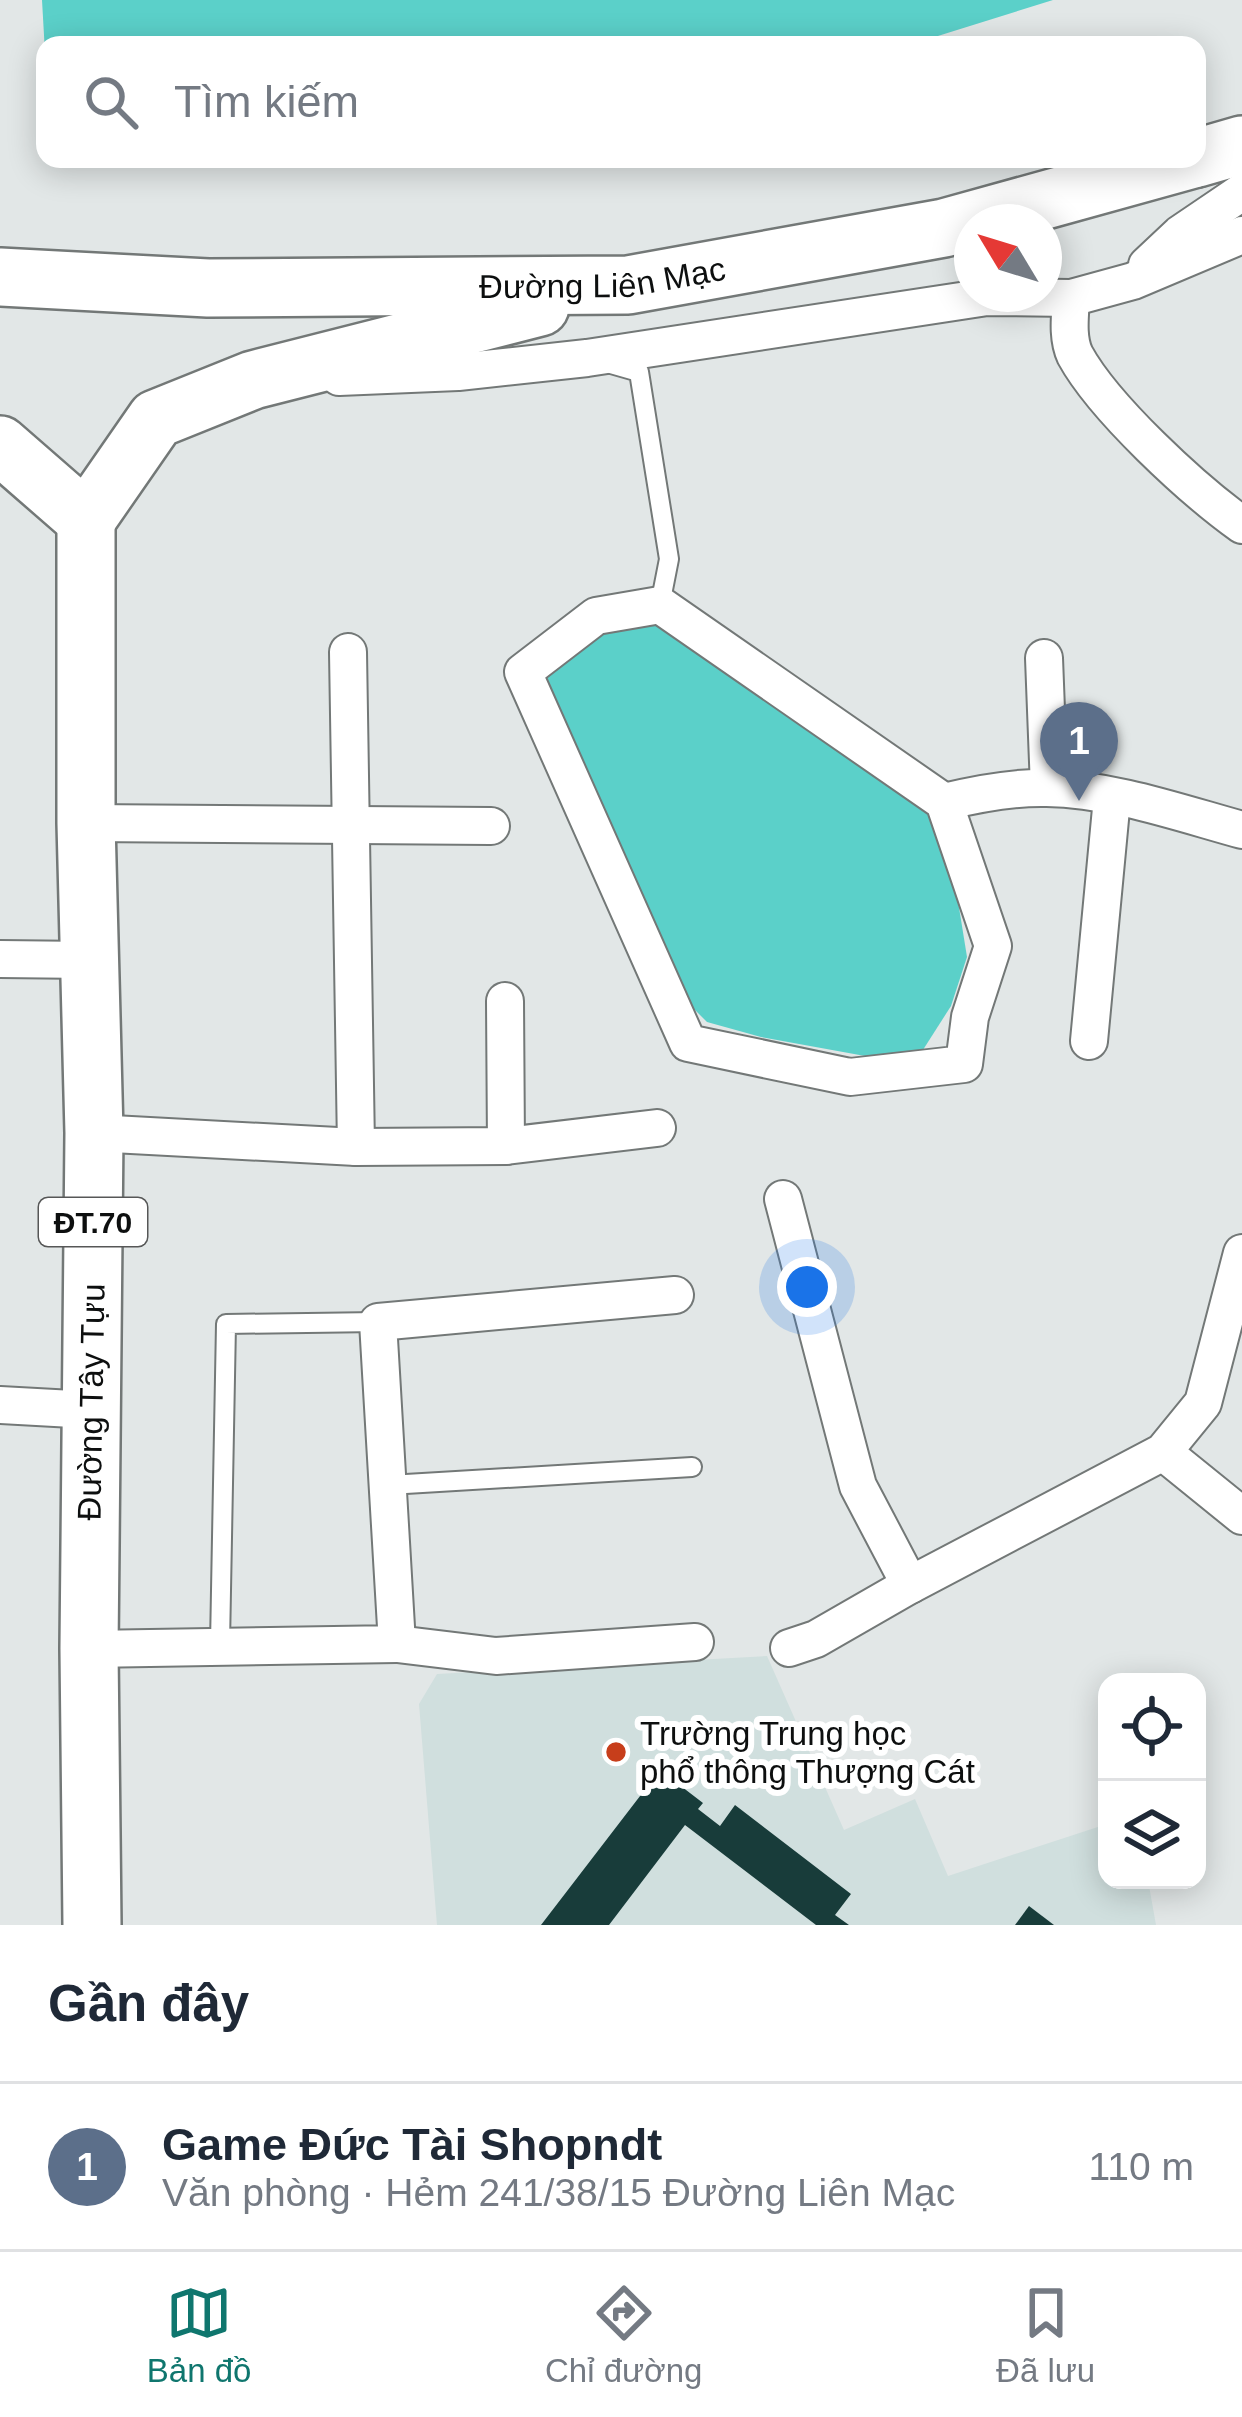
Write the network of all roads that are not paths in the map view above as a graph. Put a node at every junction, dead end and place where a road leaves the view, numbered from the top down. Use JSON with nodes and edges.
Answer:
{"nodes":[{"id":1,"x":1242,"y":145,"type":"edge"},
{"id":2,"x":1206,"y":155,"type":"edge"},
{"id":3,"x":1166,"y":168,"type":"edge"},
{"id":4,"x":1242,"y":192,"type":"edge"},
{"id":5,"x":1060,"y":204,"type":"edge"},
{"id":6,"x":1242,"y":235,"type":"edge"},
{"id":7,"x":954,"y":240,"type":"edge"},
{"id":8,"x":0,"y":277,"type":"edge"},
{"id":9,"x":1133,"y":281,"type":"junction"},
{"id":10,"x":628,"y":285,"type":"junction"},
{"id":11,"x":1062,"y":298,"type":"edge"},
{"id":12,"x":1071,"y":298,"type":"junction"},
{"id":13,"x":954,"y":301,"type":"edge"},
{"id":14,"x":520,"y":312,"type":"junction"},
{"id":15,"x":587,"y":358,"type":"junction"},
{"id":16,"x":254,"y":380,"type":"junction"},
{"id":17,"x":0,"y":446,"type":"edge"},
{"id":18,"x":86,"y":520,"type":"junction"},
{"id":19,"x":1242,"y":525,"type":"edge"},
{"id":20,"x":660,"y":605,"type":"junction"},
{"id":21,"x":349,"y":652,"type":"dead end"},
{"id":22,"x":1045,"y":658,"type":"dead end"},
{"id":23,"x":1048,"y":788,"type":"junction"},
{"id":24,"x":1112,"y":798,"type":"junction"},
{"id":25,"x":944,"y":802,"type":"junction"},
{"id":26,"x":86,"y":823,"type":"junction"},
{"id":27,"x":491,"y":826,"type":"dead end"},
{"id":28,"x":353,"y":827,"type":"junction"},
{"id":29,"x":1242,"y":830,"type":"edge"},
{"id":30,"x":0,"y":959,"type":"edge"},
{"id":31,"x":89,"y":960,"type":"junction"},
{"id":32,"x":505,"y":1001,"type":"dead end"},
{"id":33,"x":1089,"y":1041,"type":"dead end"},
{"id":34,"x":657,"y":1128,"type":"dead end"},
{"id":35,"x":94,"y":1133,"type":"junction"},
{"id":36,"x":506,"y":1146,"type":"junction"},
{"id":37,"x":356,"y":1147,"type":"junction"},
{"id":38,"x":783,"y":1198,"type":"dead end"},
{"id":39,"x":1242,"y":1253,"type":"edge"},
{"id":40,"x":675,"y":1294,"type":"dead end"},
{"id":41,"x":378,"y":1322,"type":"junction"},
{"id":42,"x":0,"y":1405,"type":"edge"},
{"id":43,"x":91,"y":1410,"type":"junction"},
{"id":44,"x":1163,"y":1452,"type":"junction"},
{"id":45,"x":692,"y":1467,"type":"dead end"},
{"id":46,"x":389,"y":1485,"type":"junction"},
{"id":47,"x":1242,"y":1516,"type":"edge"},
{"id":48,"x":910,"y":1585,"type":"junction"},
{"id":49,"x":694,"y":1642,"type":"dead end"},
{"id":50,"x":220,"y":1644,"type":"junction"},
{"id":51,"x":397,"y":1644,"type":"junction"},
{"id":52,"x":89,"y":1648,"type":"junction"},
{"id":53,"x":789,"y":1648,"type":"dead end"},
{"id":54,"x":92,"y":1925,"type":"edge"}],
"edges":[{"from":1,"to":2,"type":"main road","name":"Đường Liên Mạc"},
{"from":3,"to":5,"type":"main road","name":"Đường Liên Mạc"},
{"from":4,"to":9,"type":"street"},
{"from":6,"to":9,"type":"street"},
{"from":7,"to":10,"type":"main road","name":"Đường Liên Mạc"},
{"from":8,"to":10,"type":"main road","name":"Đường Liên Mạc"},
{"from":9,"to":12,"type":"street"},
{"from":10,"to":14,"type":"main road"},
{"from":11,"to":12,"type":"street"},
{"from":12,"to":19,"type":"street"},
{"from":13,"to":15,"type":"street"},
{"from":14,"to":15,"type":"street"},
{"from":14,"to":16,"type":"main road"},
{"from":15,"to":16,"type":"street"},
{"from":15,"to":20,"type":"lane"},
{"from":16,"to":18,"type":"main road"},
{"from":17,"to":18,"type":"main road"},
{"from":18,"to":26,"type":"main road","name":"Đường Tây Tựu","number":"ĐT.70"},
{"from":20,"to":25,"type":"street"},
{"from":20,"to":25,"type":"street"},
{"from":21,"to":28,"type":"street"},
{"from":22,"to":23,"type":"street"},
{"from":23,"to":24,"type":"street"},
{"from":23,"to":25,"type":"street"},
{"from":24,"to":29,"type":"street"},
{"from":24,"to":33,"type":"street"},
{"from":26,"to":28,"type":"street"},
{"from":26,"to":31,"type":"main road","name":"Đường Tây Tựu","number":"ĐT.70"},
{"from":27,"to":28,"type":"street"},
{"from":28,"to":37,"type":"street"},
{"from":30,"to":31,"type":"street"},
{"from":31,"to":35,"type":"main road","name":"Đường Tây Tựu","number":"ĐT.70"},
{"from":32,"to":36,"type":"street"},
{"from":34,"to":36,"type":"street"},
{"from":35,"to":37,"type":"street"},
{"from":35,"to":43,"type":"main road","name":"Đường Tây Tựu","number":"ĐT.70"},
{"from":36,"to":37,"type":"street"},
{"from":38,"to":48,"type":"street"},
{"from":39,"to":44,"type":"street"},
{"from":40,"to":41,"type":"street"},
{"from":41,"to":46,"type":"street"},
{"from":41,"to":50,"type":"lane"},
{"from":42,"to":43,"type":"street"},
{"from":43,"to":52,"type":"main road","name":"Đường Tây Tựu","number":"ĐT.70"},
{"from":44,"to":47,"type":"street"},
{"from":44,"to":48,"type":"street"},
{"from":45,"to":46,"type":"lane"},
{"from":46,"to":51,"type":"street"},
{"from":48,"to":53,"type":"street"},
{"from":49,"to":51,"type":"street"},
{"from":50,"to":51,"type":"street"},
{"from":50,"to":52,"type":"street"},
{"from":52,"to":54,"type":"main road","name":"Đường Tây Tựu","number":"ĐT.70"}]}
